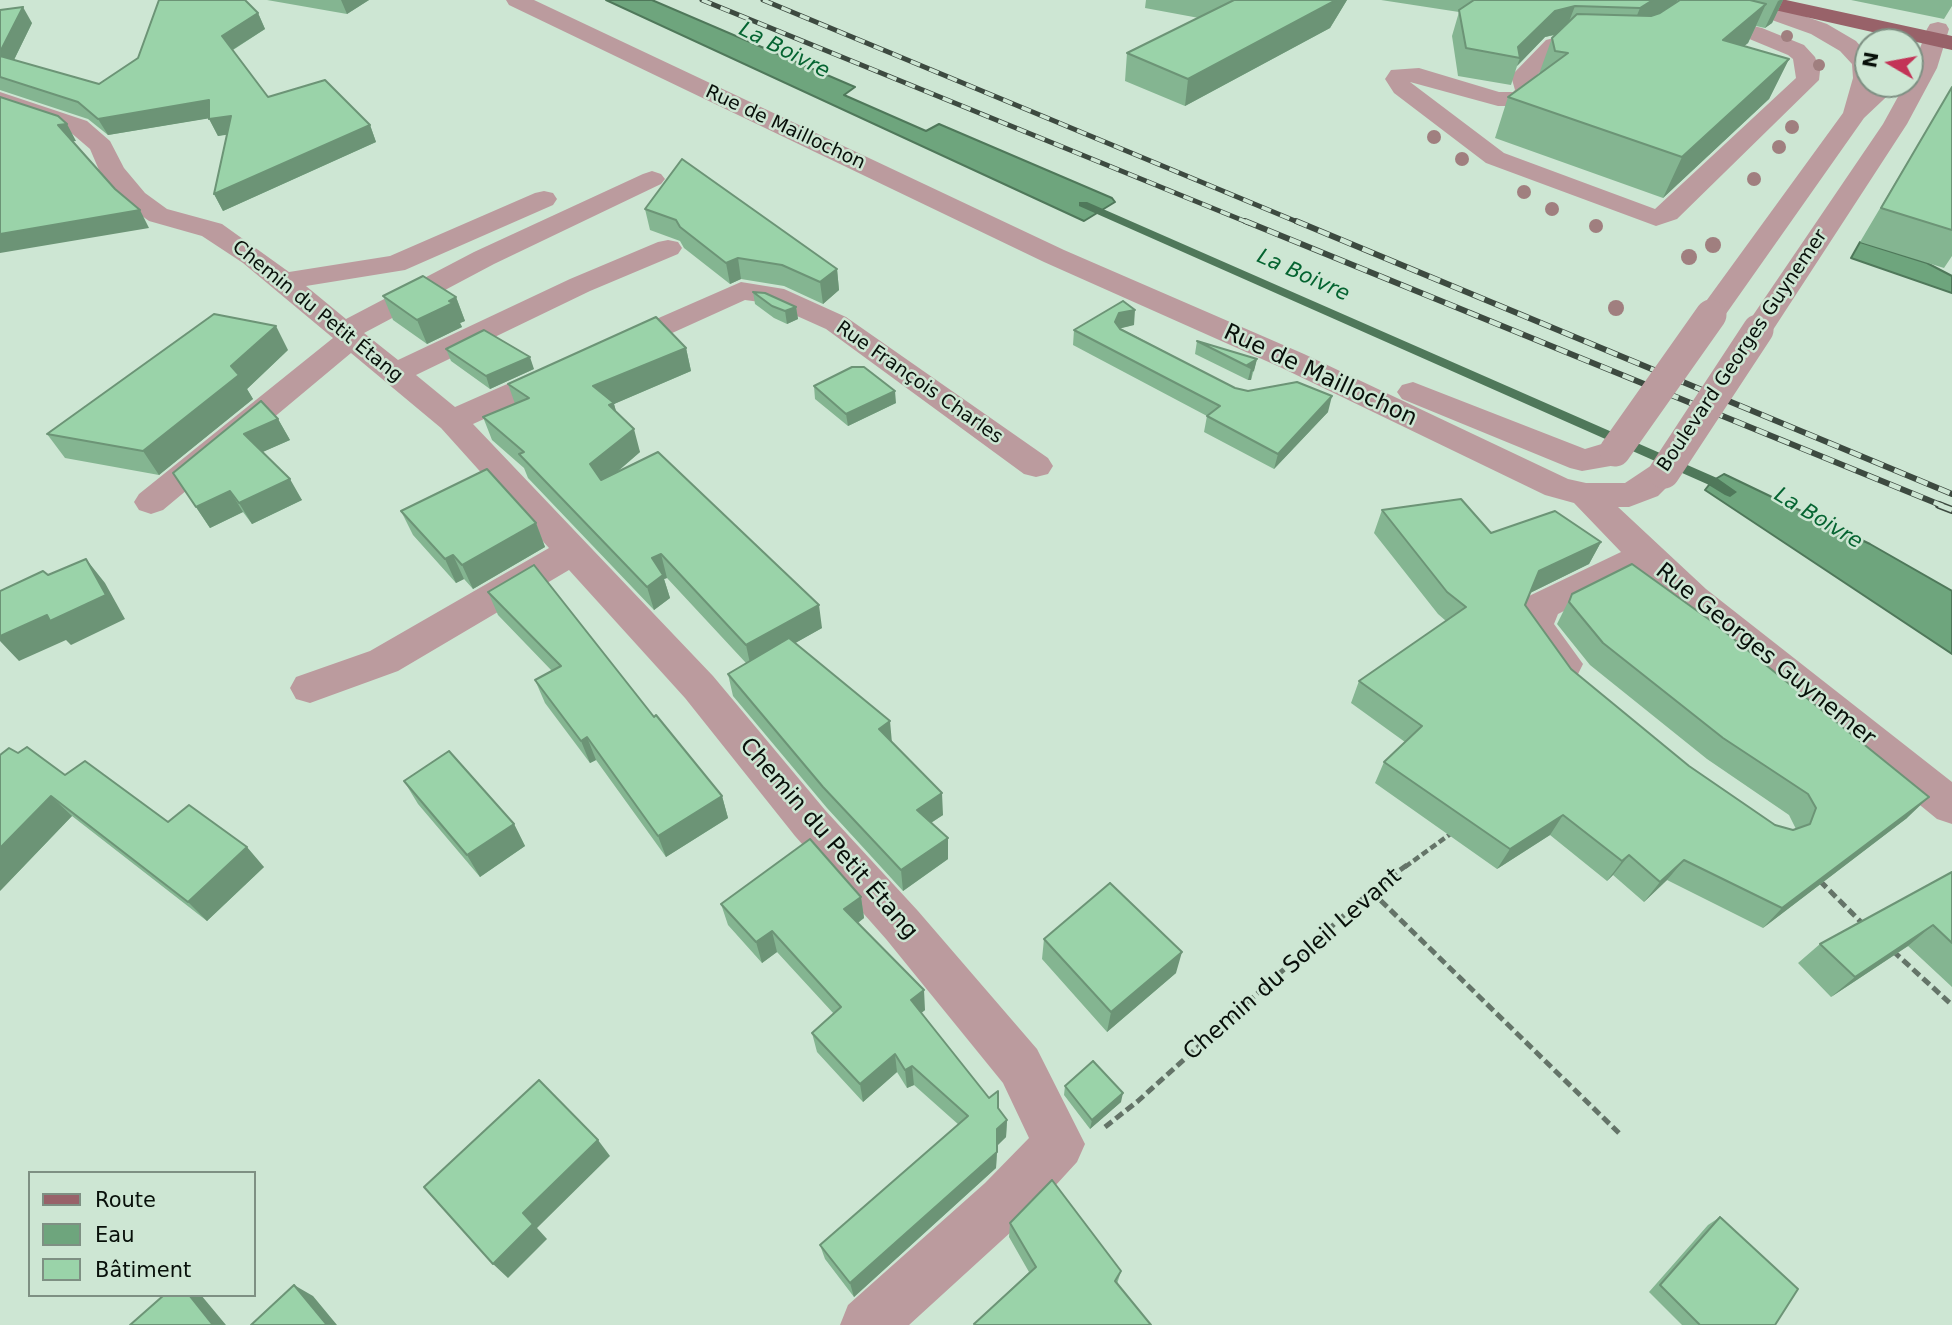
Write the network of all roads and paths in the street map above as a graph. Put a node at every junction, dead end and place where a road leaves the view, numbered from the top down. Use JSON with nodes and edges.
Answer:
{"nodes":[{"id":1,"x":517,"y":0,"type":"edge"},
{"id":2,"x":1738,"y":0,"type":"edge"},
{"id":3,"x":1757,"y":0,"type":"edge"},
{"id":4,"x":1781,"y":0,"type":"edge"},
{"id":5,"x":1679,"y":16,"type":"edge"},
{"id":6,"x":1819,"y":29,"type":"junction"},
{"id":7,"x":1854,"y":42,"type":"edge"},
{"id":8,"x":1612,"y":45,"type":"edge"},
{"id":9,"x":1932,"y":48,"type":"edge"},
{"id":10,"x":1872,"y":98,"type":"edge"},
{"id":11,"x":0,"y":99,"type":"edge"},
{"id":12,"x":1855,"y":113,"type":"junction"},
{"id":13,"x":652,"y":179,"type":"dead end"},
{"id":14,"x":544,"y":200,"type":"dead end"},
{"id":15,"x":668,"y":248,"type":"dead end"},
{"id":16,"x":1054,"y":256,"type":"junction"},
{"id":17,"x":395,"y":264,"type":"junction"},
{"id":18,"x":282,"y":282,"type":"junction"},
{"id":19,"x":342,"y":331,"type":"junction"},
{"id":20,"x":394,"y":374,"type":"junction"},
{"id":21,"x":1329,"y":379,"type":"junction"},
{"id":22,"x":1276,"y":387,"type":"edge"},
{"id":23,"x":452,"y":421,"type":"junction"},
{"id":24,"x":1582,"y":460,"type":"junction"},
{"id":25,"x":1036,"y":466,"type":"dead end"},
{"id":26,"x":1586,"y":495,"type":"junction"},
{"id":27,"x":151,"y":502,"type":"dead end"},
{"id":28,"x":574,"y":550,"type":"junction"},
{"id":29,"x":1645,"y":555,"type":"junction"},
{"id":30,"x":1585,"y":686,"type":"edge"},
{"id":31,"x":310,"y":688,"type":"dead end"},
{"id":32,"x":1952,"y":806,"type":"edge"},
{"id":33,"x":1462,"y":826,"type":"edge"},
{"id":34,"x":1816,"y":877,"type":"edge"},
{"id":35,"x":1371,"y":891,"type":"junction"},
{"id":36,"x":1872,"y":932,"type":"edge"},
{"id":37,"x":1892,"y":950,"type":"edge"},
{"id":38,"x":1952,"y":1004,"type":"edge"},
{"id":39,"x":1622,"y":1136,"type":"dead end"},
{"id":40,"x":1059,"y":1144,"type":"junction"},
{"id":41,"x":868,"y":1325,"type":"edge"}],
"edges":[{"from":1,"to":16,"type":"street","name":"Rue de Maillochon"},
{"from":2,"to":6,"type":"street","name":"Boulevard Georges Guynemer"},
{"from":3,"to":9,"type":"main road"},
{"from":4,"to":9,"type":"main road"},
{"from":5,"to":8,"type":"street"},
{"from":6,"to":7,"type":"street"},
{"from":6,"to":12,"type":"street","name":"Boulevard Georges Guynemer"},
{"from":9,"to":26,"type":"street","name":"Boulevard Georges Guynemer","bridge":true},
{"from":10,"to":12,"type":"street","name":"Boulevard Georges Guynemer"},
{"from":11,"to":18,"type":"street","name":"Chemin du Petit Étang"},
{"from":12,"to":24,"type":"street","name":"Boulevard Georges Guynemer","bridge":true},
{"from":13,"to":19,"type":"street"},
{"from":14,"to":17,"type":"street"},
{"from":15,"to":20,"type":"street"},
{"from":16,"to":21,"type":"street","name":"Rue de Maillochon"},
{"from":16,"to":24,"type":"street","name":"Rue de Maillochon"},
{"from":17,"to":18,"type":"street"},
{"from":17,"to":19,"type":"street"},
{"from":18,"to":19,"type":"street","name":"Chemin du Petit Étang"},
{"from":19,"to":20,"type":"street","name":"Chemin du Petit Étang"},
{"from":19,"to":27,"type":"street"},
{"from":20,"to":23,"type":"street","name":"Chemin du Petit Étang"},
{"from":21,"to":22,"type":"street"},
{"from":21,"to":26,"type":"street","name":"Rue de Maillochon"},
{"from":23,"to":25,"type":"street","name":"Rue François Charles"},
{"from":23,"to":28,"type":"street","name":"Chemin du Petit Étang"},
{"from":24,"to":26,"type":"street"},
{"from":26,"to":29,"type":"street","name":"Rue Georges Guynemer"},
{"from":28,"to":31,"type":"street"},
{"from":28,"to":40,"type":"street","name":"Chemin du Petit Étang"},
{"from":29,"to":30,"type":"street"},
{"from":29,"to":32,"type":"street","name":"Rue Georges Guynemer"},
{"from":33,"to":35,"type":"path","name":"Chemin du Soleil Levant"},
{"from":34,"to":36,"type":"path"},
{"from":35,"to":39,"type":"path"},
{"from":35,"to":40,"type":"path","name":"Chemin du Soleil Levant"},
{"from":37,"to":38,"type":"path"},
{"from":40,"to":41,"type":"street"}]}
